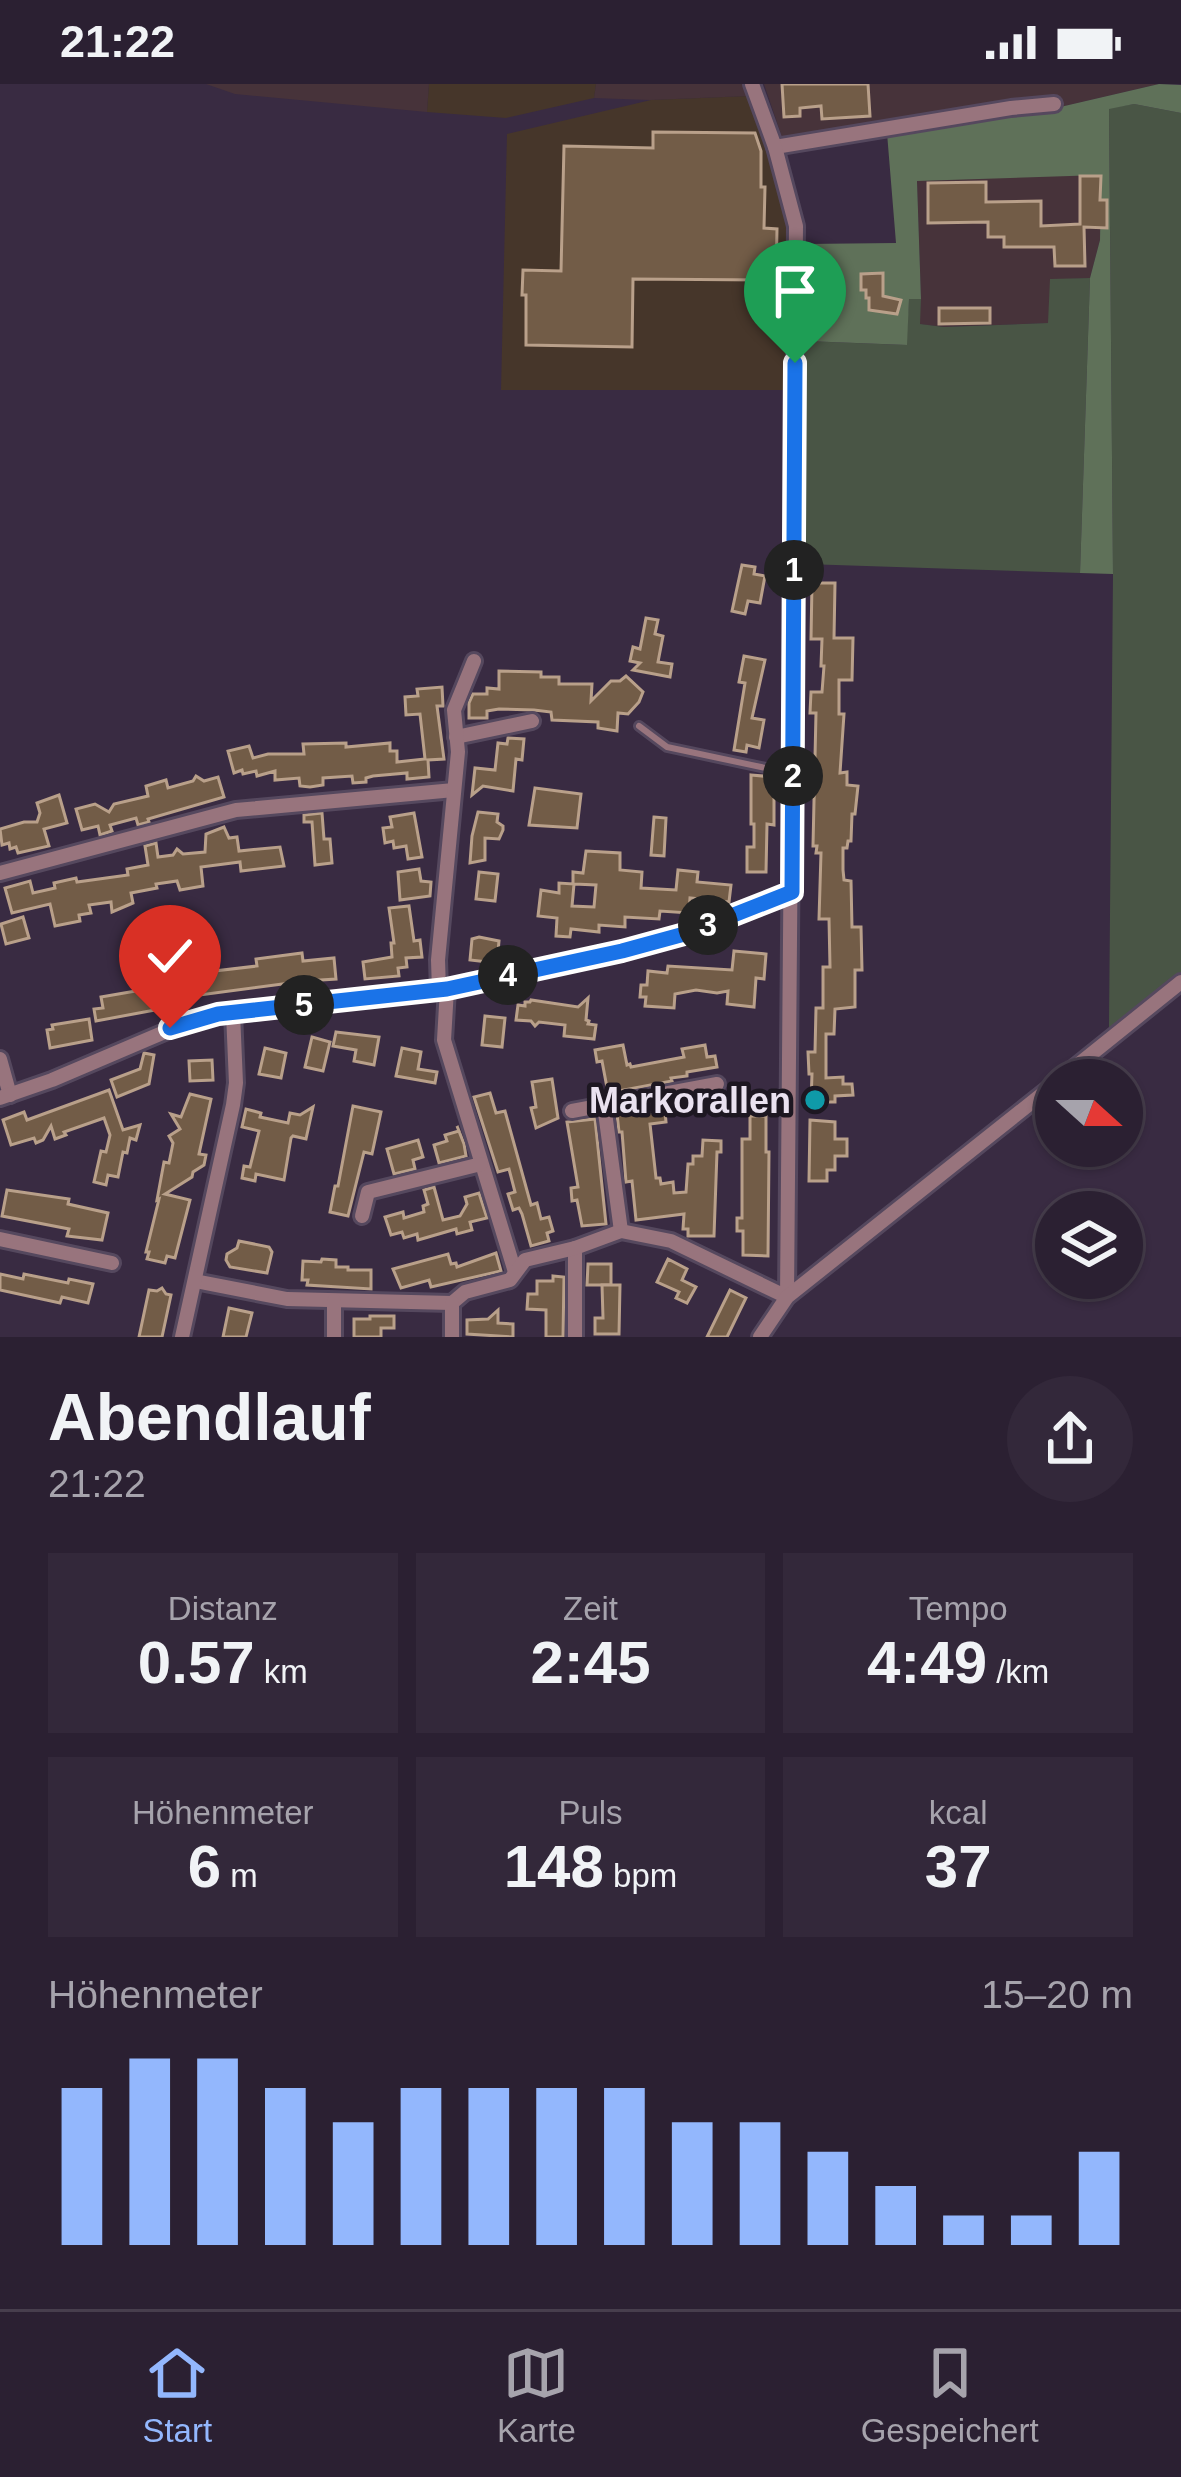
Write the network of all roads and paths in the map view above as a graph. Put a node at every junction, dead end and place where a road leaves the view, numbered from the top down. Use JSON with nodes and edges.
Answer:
{"nodes":[{"id":1,"x":752,"y":84,"type":"edge"},
{"id":2,"x":1054,"y":104,"type":"dead end"},
{"id":3,"x":775,"y":147,"type":"junction"},
{"id":4,"x":474,"y":661,"type":"dead end"},
{"id":5,"x":532,"y":721,"type":"dead end"},
{"id":6,"x":639,"y":726,"type":"dead end"},
{"id":7,"x":456,"y":737,"type":"junction"},
{"id":8,"x":793,"y":774,"type":"junction"},
{"id":9,"x":454,"y":790,"type":"junction"},
{"id":10,"x":0,"y":873,"type":"edge"},
{"id":11,"x":792,"y":892,"type":"junction"},
{"id":12,"x":1181,"y":982,"type":"edge"},
{"id":13,"x":443,"y":989,"type":"junction"},
{"id":14,"x":233,"y":1013,"type":"junction"},
{"id":15,"x":0,"y":1059,"type":"edge"},
{"id":16,"x":1085,"y":1059,"type":"edge"},
{"id":17,"x":717,"y":1084,"type":"dead end"},
{"id":18,"x":5,"y":1096,"type":"edge"},
{"id":19,"x":1035,"y":1099,"type":"edge"},
{"id":20,"x":604,"y":1105,"type":"junction"},
{"id":21,"x":572,"y":1111,"type":"dead end"},
{"id":22,"x":481,"y":1164,"type":"junction"},
{"id":23,"x":362,"y":1216,"type":"dead end"},
{"id":24,"x":621,"y":1231,"type":"junction"},
{"id":25,"x":0,"y":1238,"type":"edge"},
{"id":26,"x":575,"y":1248,"type":"junction"},
{"id":27,"x":112,"y":1263,"type":"dead end"},
{"id":28,"x":515,"y":1272,"type":"junction"},
{"id":29,"x":195,"y":1281,"type":"junction"},
{"id":30,"x":788,"y":1297,"type":"junction"},
{"id":31,"x":334,"y":1301,"type":"junction"},
{"id":32,"x":452,"y":1303,"type":"junction"},
{"id":33,"x":182,"y":1337,"type":"edge"},
{"id":34,"x":334,"y":1337,"type":"edge"},
{"id":35,"x":452,"y":1337,"type":"edge"},
{"id":36,"x":575,"y":1337,"type":"edge"},
{"id":37,"x":760,"y":1337,"type":"edge"}],
"edges":[{"from":1,"to":3,"type":"street"},
{"from":2,"to":3,"type":"street"},
{"from":3,"to":8,"type":"street"},
{"from":4,"to":7,"type":"street"},
{"from":5,"to":7,"type":"street"},
{"from":6,"to":8,"type":"lane"},
{"from":7,"to":9,"type":"street"},
{"from":8,"to":11,"type":"street"},
{"from":9,"to":10,"type":"street"},
{"from":9,"to":13,"type":"street"},
{"from":11,"to":13,"type":"street"},
{"from":11,"to":30,"type":"street"},
{"from":12,"to":16,"type":"street"},
{"from":13,"to":14,"type":"street"},
{"from":13,"to":22,"type":"street"},
{"from":14,"to":18,"type":"street"},
{"from":14,"to":29,"type":"street"},
{"from":15,"to":18,"type":"street"},
{"from":17,"to":20,"type":"street"},
{"from":19,"to":30,"type":"street"},
{"from":20,"to":21,"type":"street"},
{"from":20,"to":24,"type":"street"},
{"from":22,"to":23,"type":"street"},
{"from":22,"to":28,"type":"street"},
{"from":24,"to":26,"type":"street"},
{"from":24,"to":30,"type":"street"},
{"from":25,"to":27,"type":"street"},
{"from":26,"to":28,"type":"street"},
{"from":26,"to":36,"type":"street"},
{"from":28,"to":32,"type":"street"},
{"from":29,"to":31,"type":"street"},
{"from":29,"to":33,"type":"street"},
{"from":30,"to":37,"type":"street"},
{"from":31,"to":32,"type":"street"},
{"from":31,"to":34,"type":"street"},
{"from":32,"to":35,"type":"street"}]}
